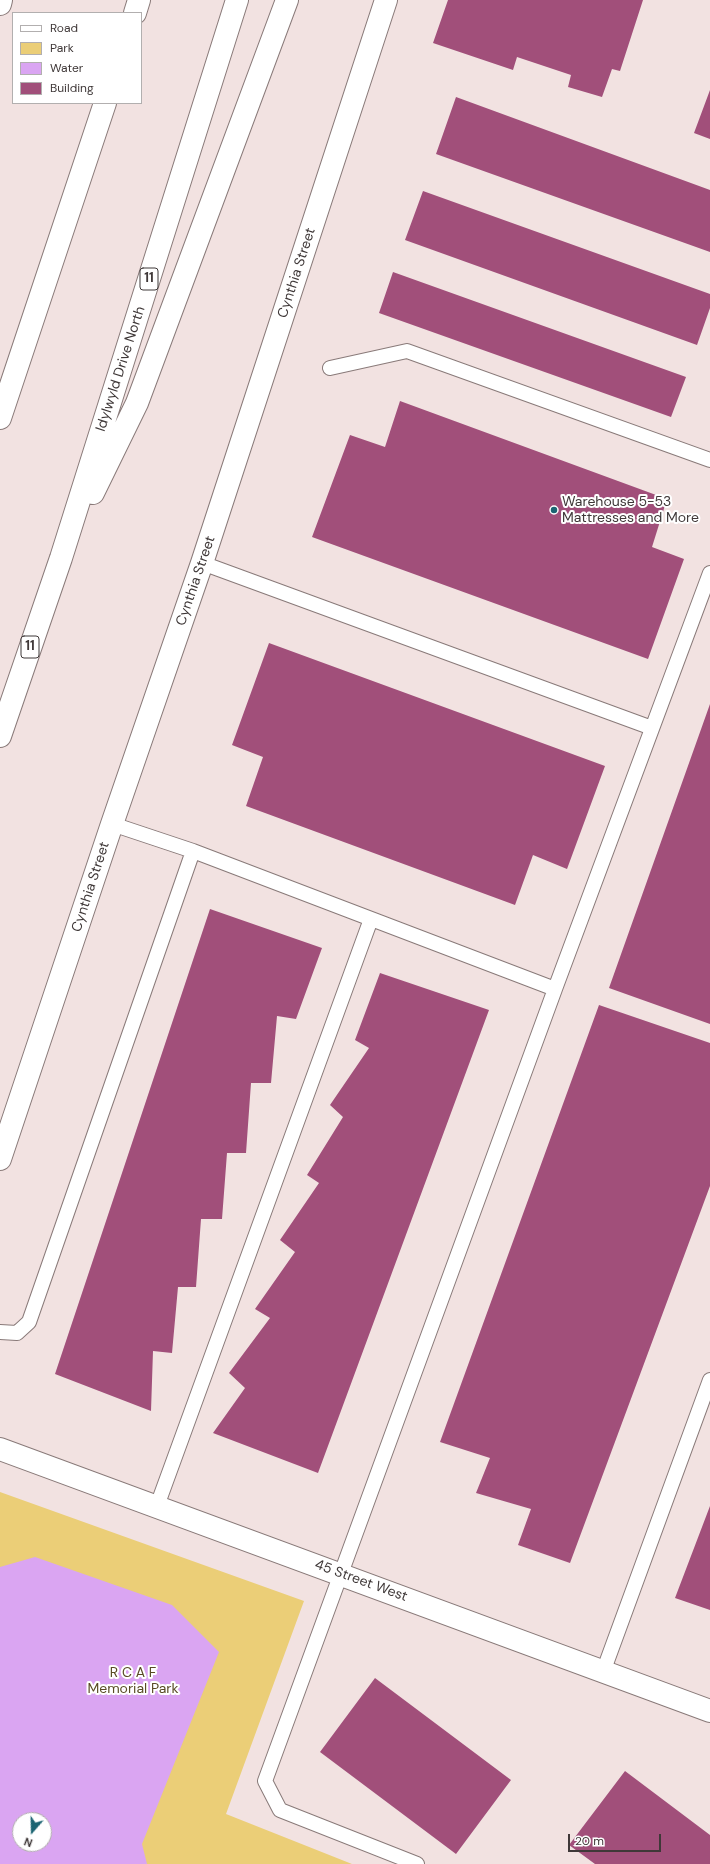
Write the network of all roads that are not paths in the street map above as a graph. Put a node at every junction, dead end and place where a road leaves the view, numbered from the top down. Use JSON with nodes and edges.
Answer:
{"nodes":[{"id":1,"x":1,"y":0,"type":"edge"},
{"id":2,"x":139,"y":0,"type":"edge"},
{"id":3,"x":238,"y":0,"type":"edge"},
{"id":4,"x":287,"y":0,"type":"edge"},
{"id":5,"x":386,"y":0,"type":"edge"},
{"id":6,"x":0,"y":4,"type":"edge"},
{"id":7,"x":135,"y":12,"type":"edge"},
{"id":8,"x":105,"y":104,"type":"edge"},
{"id":9,"x":330,"y":368,"type":"dead end"},
{"id":10,"x":0,"y":418,"type":"edge"},
{"id":11,"x":710,"y":460,"type":"edge"},
{"id":12,"x":61,"y":558,"type":"junction"},
{"id":13,"x":202,"y":563,"type":"junction"},
{"id":14,"x":710,"y":573,"type":"edge"},
{"id":15,"x":652,"y":728,"type":"junction"},
{"id":16,"x":0,"y":736,"type":"edge"},
{"id":17,"x":112,"y":824,"type":"junction"},
{"id":18,"x":193,"y":851,"type":"junction"},
{"id":19,"x":371,"y":919,"type":"junction"},
{"id":20,"x":556,"y":988,"type":"junction"},
{"id":21,"x":0,"y":1159,"type":"edge"},
{"id":22,"x":0,"y":1332,"type":"edge"},
{"id":23,"x":710,"y":1380,"type":"edge"},
{"id":24,"x":6,"y":1452,"type":"edge"},
{"id":25,"x":157,"y":1506,"type":"junction"},
{"id":26,"x":342,"y":1574,"type":"junction"},
{"id":27,"x":604,"y":1672,"type":"junction"},
{"id":28,"x":710,"y":1711,"type":"edge"},
{"id":29,"x":417,"y":1864,"type":"edge"}],
"edges":[{"from":1,"to":6,"type":"main road"},
{"from":2,"to":7,"type":"main road"},
{"from":3,"to":12,"type":"main road","name":"Idylwyld Drive North","number":"11"},
{"from":4,"to":12,"type":"main road"},
{"from":5,"to":13,"type":"main road","name":"Cynthia Street"},
{"from":8,"to":10,"type":"main road"},
{"from":9,"to":11,"type":"lane"},
{"from":12,"to":16,"type":"main road","name":"Idylwyld Drive North","number":"11"},
{"from":13,"to":15,"type":"lane"},
{"from":13,"to":17,"type":"main road","name":"Cynthia Street"},
{"from":14,"to":15,"type":"lane"},
{"from":15,"to":20,"type":"lane"},
{"from":17,"to":18,"type":"lane"},
{"from":17,"to":21,"type":"main road","name":"Cynthia Street"},
{"from":18,"to":19,"type":"lane"},
{"from":18,"to":22,"type":"lane"},
{"from":19,"to":20,"type":"lane"},
{"from":19,"to":25,"type":"lane"},
{"from":20,"to":26,"type":"lane"},
{"from":23,"to":27,"type":"lane"},
{"from":24,"to":25,"type":"main road","name":"45 Street West"},
{"from":25,"to":26,"type":"main road","name":"45 Street West"},
{"from":26,"to":27,"type":"main road","name":"45 Street West"},
{"from":26,"to":29,"type":"lane"},
{"from":27,"to":28,"type":"main road","name":"45 Street West"}]}
